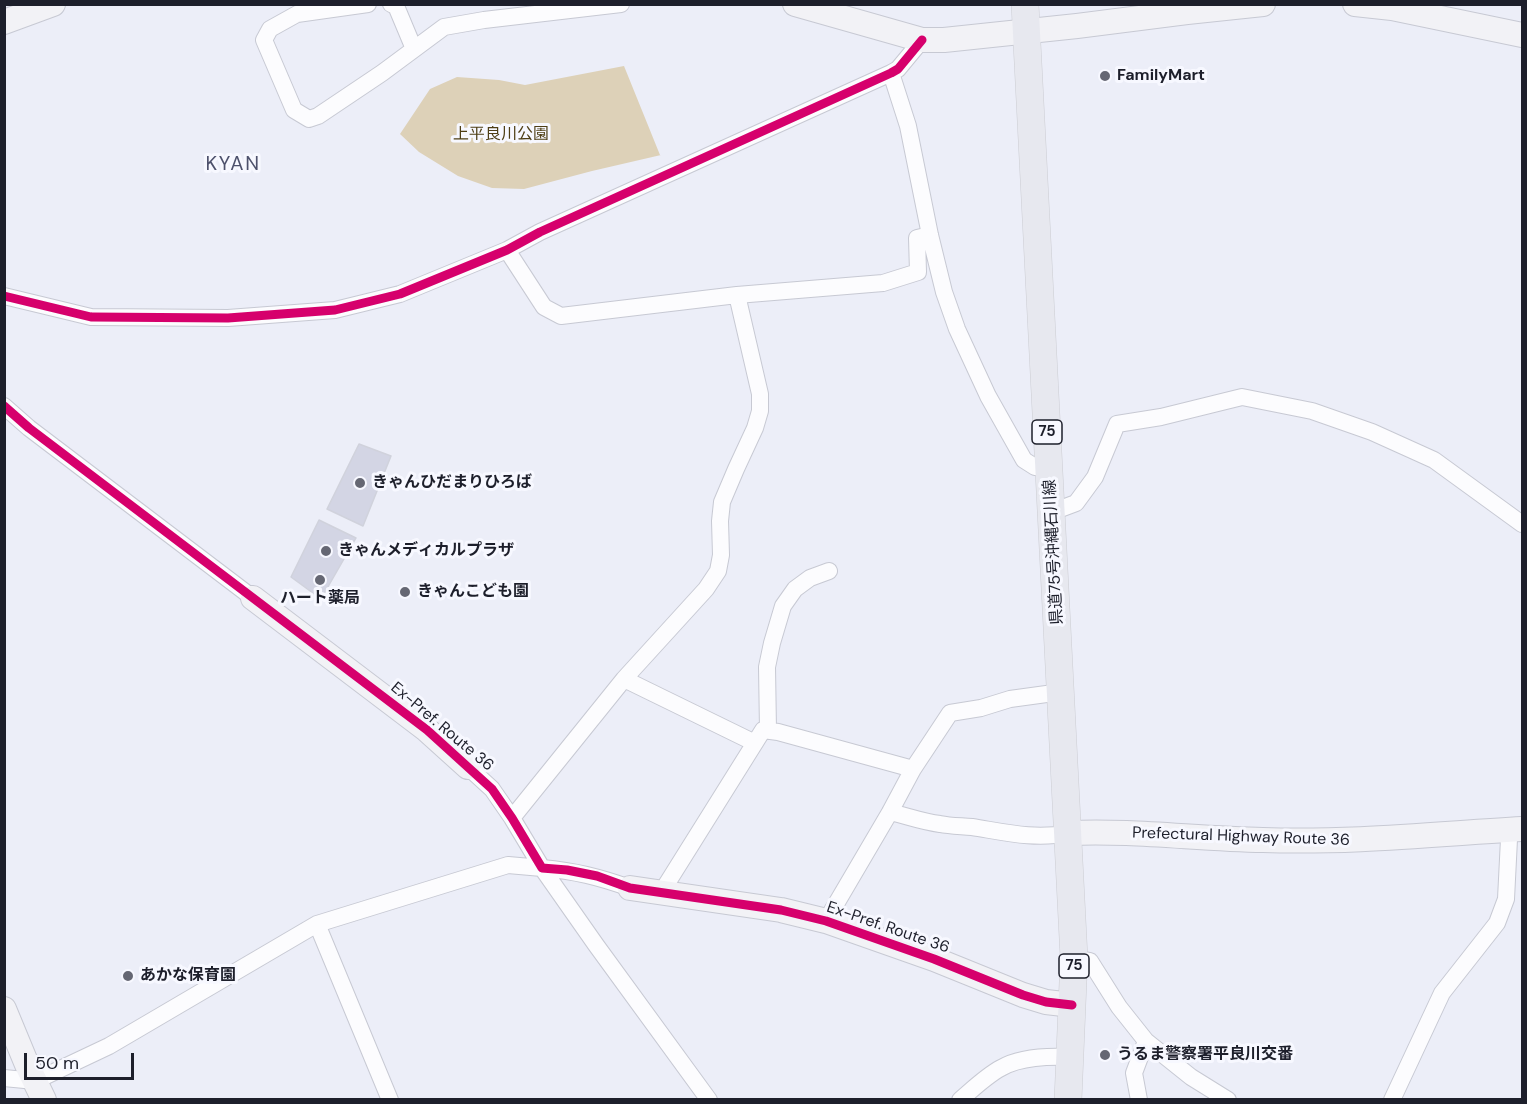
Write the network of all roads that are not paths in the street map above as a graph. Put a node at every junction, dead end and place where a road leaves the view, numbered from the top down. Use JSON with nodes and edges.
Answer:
{"nodes":[{"id":1,"x":52,"y":4,"type":"edge"},
{"id":2,"x":368,"y":4,"type":"edge"},
{"id":3,"x":391,"y":4,"type":"edge"},
{"id":4,"x":621,"y":4,"type":"edge"},
{"id":5,"x":795,"y":4,"type":"edge"},
{"id":6,"x":1025,"y":4,"type":"edge"},
{"id":7,"x":1263,"y":4,"type":"edge"},
{"id":8,"x":1355,"y":4,"type":"edge"},
{"id":9,"x":1430,"y":10,"type":"edge"},
{"id":10,"x":4,"y":22,"type":"edge"},
{"id":11,"x":1027,"y":31,"type":"junction"},
{"id":12,"x":1522,"y":35,"type":"edge"},
{"id":13,"x":922,"y":40,"type":"junction"},
{"id":14,"x":414,"y":49,"type":"junction"},
{"id":15,"x":891,"y":73,"type":"junction"},
{"id":16,"x":930,"y":235,"type":"junction"},
{"id":17,"x":507,"y":250,"type":"junction"},
{"id":18,"x":737,"y":295,"type":"junction"},
{"id":19,"x":4,"y":296,"type":"edge"},
{"id":20,"x":4,"y":406,"type":"edge"},
{"id":21,"x":1049,"y":468,"type":"junction"},
{"id":22,"x":1052,"y":512,"type":"junction"},
{"id":23,"x":1522,"y":524,"type":"edge"},
{"id":24,"x":829,"y":571,"type":"dead end"},
{"id":25,"x":253,"y":598,"type":"joint"},
{"id":26,"x":624,"y":680,"type":"junction"},
{"id":27,"x":1061,"y":692,"type":"junction"},
{"id":28,"x":768,"y":730,"type":"junction"},
{"id":29,"x":755,"y":743,"type":"junction"},
{"id":30,"x":468,"y":767,"type":"joint"},
{"id":31,"x":913,"y":769,"type":"junction"},
{"id":32,"x":890,"y":812,"type":"junction"},
{"id":33,"x":512,"y":818,"type":"junction"},
{"id":34,"x":1515,"y":829,"type":"edge"},
{"id":35,"x":1068,"y":834,"type":"junction"},
{"id":36,"x":542,"y":868,"type":"junction"},
{"id":37,"x":630,"y":888,"type":"joint"},
{"id":38,"x":665,"y":894,"type":"junction"},
{"id":39,"x":826,"y":921,"type":"junction"},
{"id":40,"x":317,"y":924,"type":"junction"},
{"id":41,"x":1074,"y":958,"type":"junction"},
{"id":42,"x":1072,"y":1005,"type":"junction"},
{"id":43,"x":4,"y":1009,"type":"edge"},
{"id":44,"x":1146,"y":1041,"type":"junction"},
{"id":45,"x":1070,"y":1057,"type":"junction"},
{"id":46,"x":4,"y":1078,"type":"edge"},
{"id":47,"x":40,"y":1090,"type":"edge"},
{"id":48,"x":390,"y":1100,"type":"edge"},
{"id":49,"x":709,"y":1100,"type":"edge"},
{"id":50,"x":960,"y":1100,"type":"edge"},
{"id":51,"x":1068,"y":1100,"type":"edge"},
{"id":52,"x":1139,"y":1100,"type":"edge"},
{"id":53,"x":1228,"y":1100,"type":"edge"},
{"id":54,"x":1392,"y":1100,"type":"edge"}],
"edges":[{"from":1,"to":10,"type":"main road"},
{"from":2,"to":14,"type":"street"},
{"from":3,"to":14,"type":"street"},
{"from":4,"to":14,"type":"street"},
{"from":5,"to":13,"type":"main road"},
{"from":6,"to":11,"type":"main road","name":"県道75号沖縄石川線","number":"75"},
{"from":7,"to":11,"type":"main road"},
{"from":8,"to":9,"type":"main road"},
{"from":9,"to":12,"type":"main road"},
{"from":11,"to":13,"type":"main road"},
{"from":11,"to":21,"type":"main road","name":"県道75号沖縄石川線","number":"75"},
{"from":13,"to":15,"type":"street"},
{"from":15,"to":16,"type":"street"},
{"from":15,"to":17,"type":"street"},
{"from":16,"to":18,"type":"street"},
{"from":16,"to":21,"type":"street"},
{"from":17,"to":18,"type":"street"},
{"from":17,"to":19,"type":"street"},
{"from":18,"to":26,"type":"street"},
{"from":20,"to":25,"type":"street","name":"Ex-Pref. Route 36"},
{"from":21,"to":22,"type":"main road","name":"県道75号沖縄石川線","number":"75"},
{"from":22,"to":23,"type":"street"},
{"from":22,"to":27,"type":"main road","name":"県道75号沖縄石川線","number":"75"},
{"from":24,"to":28,"type":"street"},
{"from":25,"to":30,"type":"main road","name":"Ex-Pref. Route 36"},
{"from":26,"to":29,"type":"street"},
{"from":26,"to":33,"type":"street"},
{"from":27,"to":31,"type":"street"},
{"from":27,"to":35,"type":"main road","name":"県道75号沖縄石川線","number":"75"},
{"from":28,"to":29,"type":"street"},
{"from":28,"to":31,"type":"street"},
{"from":29,"to":38,"type":"street"},
{"from":30,"to":33,"type":"street","name":"Ex-Pref. Route 36"},
{"from":31,"to":32,"type":"street"},
{"from":32,"to":35,"type":"street"},
{"from":32,"to":39,"type":"street"},
{"from":33,"to":36,"type":"street","name":"Ex-Pref. Route 36"},
{"from":34,"to":35,"type":"main road","name":"Prefectural Highway Route 36"},
{"from":34,"to":54,"type":"street"},
{"from":35,"to":41,"type":"main road","name":"県道75号沖縄石川線","number":"75"},
{"from":36,"to":37,"type":"street","name":"Ex-Pref. Route 36"},
{"from":36,"to":40,"type":"street"},
{"from":36,"to":49,"type":"street"},
{"from":37,"to":38,"type":"main road","name":"Ex-Pref. Route 36"},
{"from":38,"to":39,"type":"main road","name":"Ex-Pref. Route 36"},
{"from":39,"to":42,"type":"main road","name":"Ex-Pref. Route 36"},
{"from":40,"to":47,"type":"street"},
{"from":40,"to":48,"type":"street"},
{"from":41,"to":42,"type":"main road","name":"県道75号沖縄石川線","number":"75"},
{"from":41,"to":44,"type":"street"},
{"from":42,"to":45,"type":"main road","name":"県道75号沖縄石川線","number":"75"},
{"from":43,"to":47,"type":"main road"},
{"from":44,"to":52,"type":"street"},
{"from":44,"to":53,"type":"street"},
{"from":45,"to":50,"type":"street"},
{"from":45,"to":51,"type":"main road","name":"県道75号沖縄石川線","number":"75"},
{"from":46,"to":47,"type":"street"}]}
